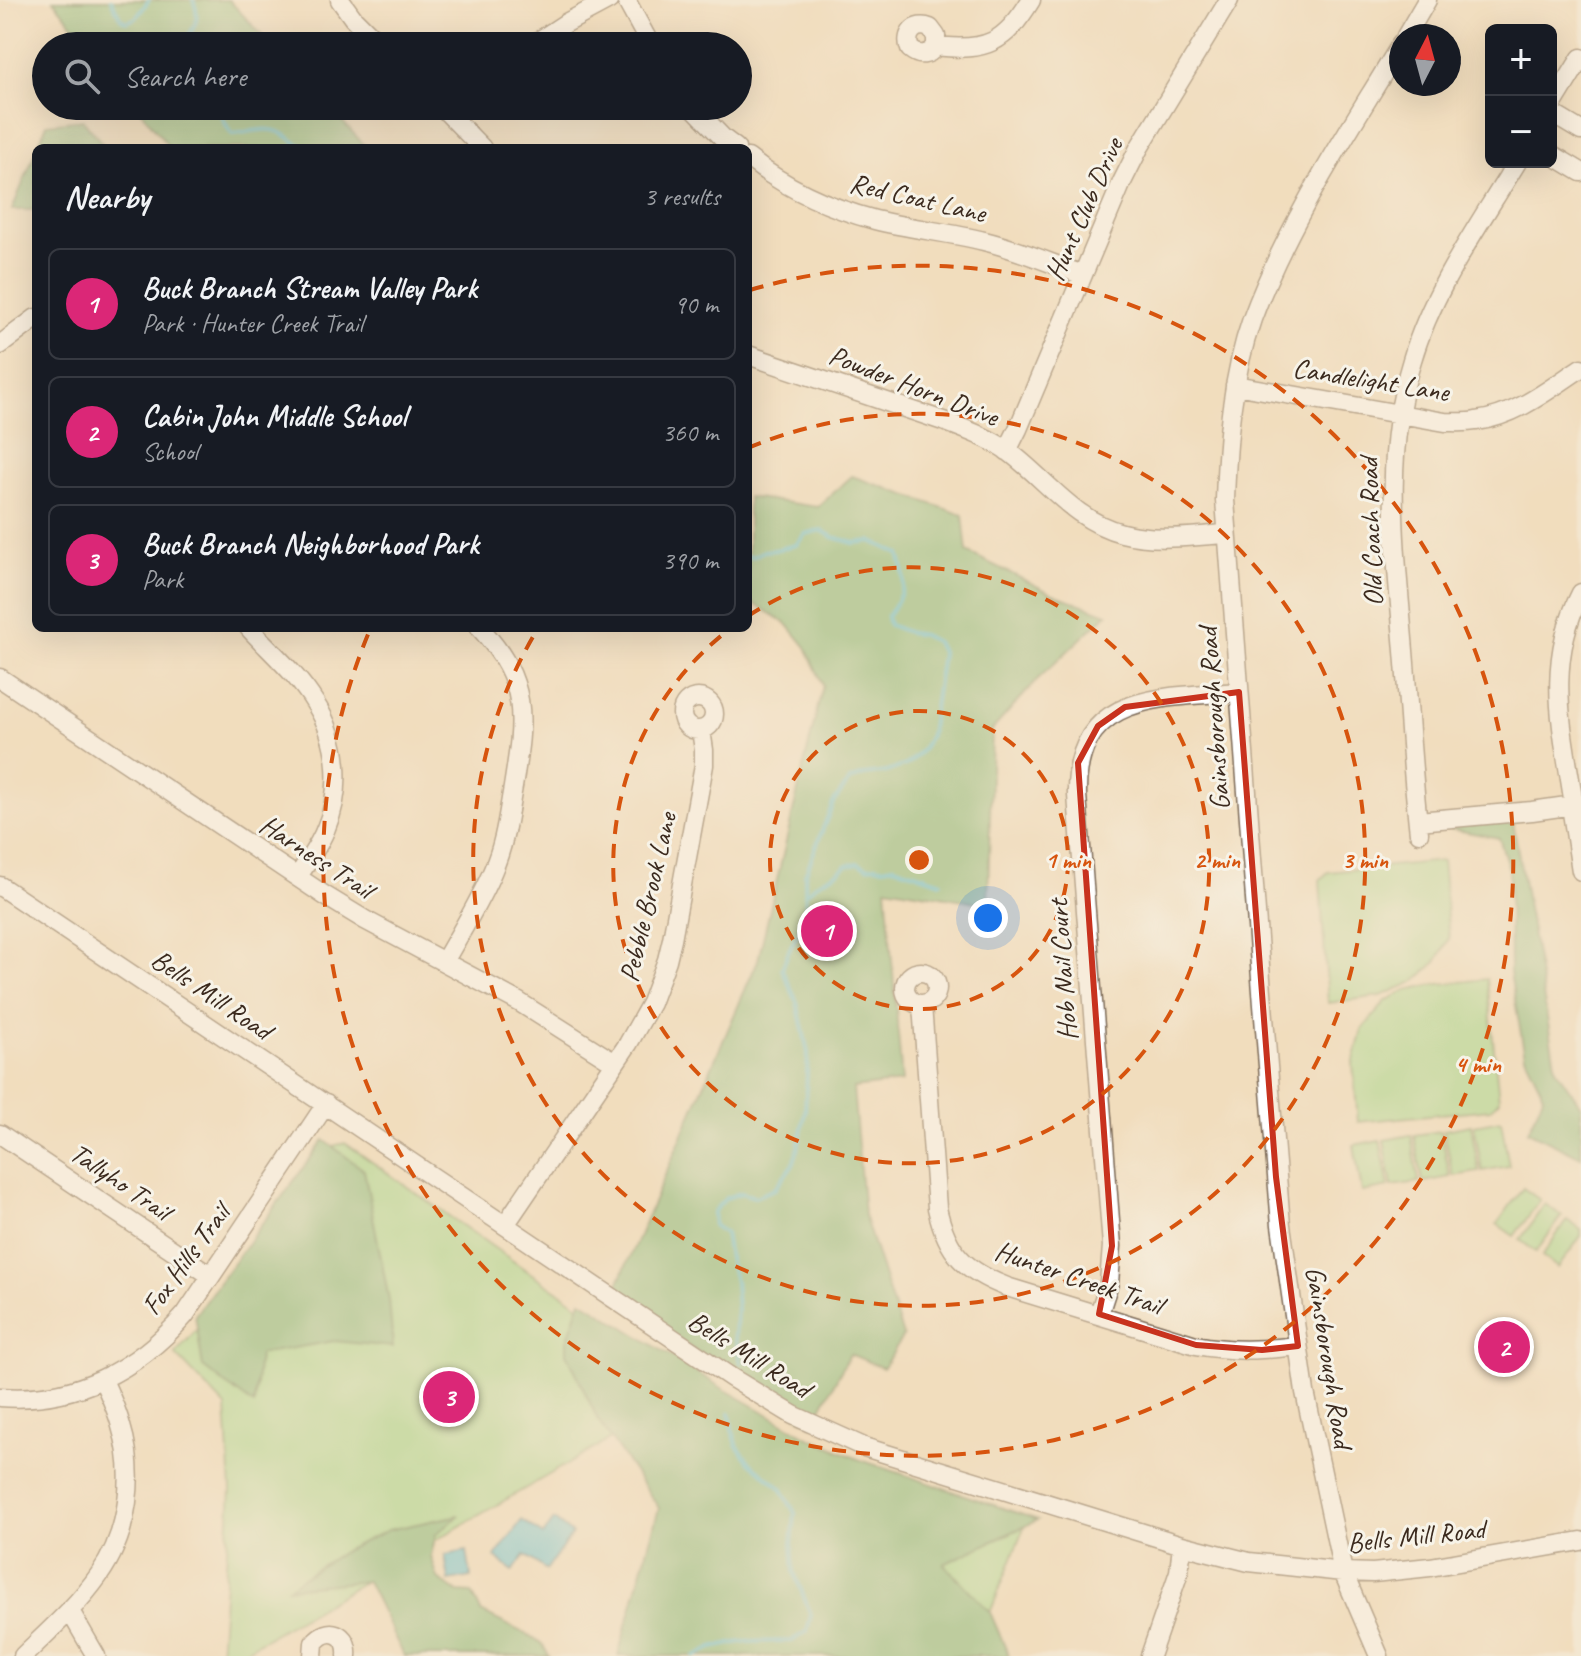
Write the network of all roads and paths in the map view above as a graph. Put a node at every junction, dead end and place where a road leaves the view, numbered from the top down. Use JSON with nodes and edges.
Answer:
{"nodes":[{"id":1,"x":340,"y":0,"type":"edge"},
{"id":2,"x":609,"y":0,"type":"edge"},
{"id":3,"x":626,"y":0,"type":"edge"},
{"id":4,"x":1031,"y":0,"type":"edge"},
{"id":5,"x":1229,"y":0,"type":"edge"},
{"id":6,"x":1427,"y":0,"type":"edge"},
{"id":7,"x":1413,"y":24,"type":"edge"},
{"id":8,"x":367,"y":32,"type":"edge"},
{"id":9,"x":552,"y":32,"type":"edge"},
{"id":10,"x":643,"y":32,"type":"edge"},
{"id":11,"x":936,"y":46,"type":"dead end"},
{"id":12,"x":1581,"y":58,"type":"edge"},
{"id":13,"x":1389,"y":64,"type":"edge"},
{"id":14,"x":1557,"y":97,"type":"edge"},
{"id":15,"x":1557,"y":117,"type":"edge"},
{"id":16,"x":459,"y":120,"type":"edge"},
{"id":17,"x":706,"y":120,"type":"edge"},
{"id":18,"x":1581,"y":131,"type":"edge"},
{"id":19,"x":479,"y":144,"type":"edge"},
{"id":20,"x":731,"y":144,"type":"edge"},
{"id":21,"x":1557,"y":158,"type":"edge"},
{"id":22,"x":752,"y":161,"type":"edge"},
{"id":23,"x":1513,"y":168,"type":"edge"},
{"id":24,"x":1581,"y":172,"type":"edge"},
{"id":25,"x":1083,"y":275,"type":"junction"},
{"id":26,"x":32,"y":321,"type":"edge"},
{"id":27,"x":0,"y":345,"type":"edge"},
{"id":28,"x":752,"y":356,"type":"edge"},
{"id":29,"x":1581,"y":368,"type":"edge"},
{"id":30,"x":1235,"y":385,"type":"junction"},
{"id":31,"x":1399,"y":415,"type":"junction"},
{"id":32,"x":1007,"y":451,"type":"junction"},
{"id":33,"x":1227,"y":534,"type":"junction"},
{"id":34,"x":1581,"y":593,"type":"edge"},
{"id":35,"x":253,"y":632,"type":"edge"},
{"id":36,"x":484,"y":632,"type":"edge"},
{"id":37,"x":0,"y":678,"type":"edge"},
{"id":38,"x":1239,"y":692,"type":"junction"},
{"id":39,"x":701,"y":730,"type":"dead end"},
{"id":40,"x":1575,"y":805,"type":"edge"},
{"id":41,"x":1581,"y":871,"type":"edge"},
{"id":42,"x":298,"y":877,"type":"junction"},
{"id":43,"x":0,"y":886,"type":"edge"},
{"id":44,"x":444,"y":962,"type":"junction"},
{"id":45,"x":922,"y":1005,"type":"dead end"},
{"id":46,"x":615,"y":1063,"type":"junction"},
{"id":47,"x":326,"y":1104,"type":"junction"},
{"id":48,"x":0,"y":1134,"type":"edge"},
{"id":49,"x":505,"y":1225,"type":"junction"},
{"id":50,"x":210,"y":1275,"type":"junction"},
{"id":51,"x":1099,"y":1314,"type":"junction"},
{"id":52,"x":1298,"y":1346,"type":"junction"},
{"id":53,"x":103,"y":1380,"type":"junction"},
{"id":54,"x":0,"y":1397,"type":"edge"},
{"id":55,"x":1581,"y":1541,"type":"edge"},
{"id":56,"x":1182,"y":1545,"type":"junction"},
{"id":57,"x":1343,"y":1572,"type":"junction"},
{"id":58,"x":70,"y":1611,"type":"junction"},
{"id":59,"x":23,"y":1656,"type":"edge"},
{"id":60,"x":96,"y":1656,"type":"edge"},
{"id":61,"x":313,"y":1656,"type":"edge"},
{"id":62,"x":347,"y":1656,"type":"edge"},
{"id":63,"x":1150,"y":1656,"type":"edge"},
{"id":64,"x":1379,"y":1656,"type":"edge"}],
"edges":[{"from":1,"to":8,"type":"street"},
{"from":2,"to":9,"type":"street"},
{"from":3,"to":10,"type":"street"},
{"from":4,"to":11,"type":"street"},
{"from":5,"to":25,"type":"street","name":"Hunt Club Drive"},
{"from":6,"to":7,"type":"street"},
{"from":12,"to":14,"type":"street"},
{"from":13,"to":30,"type":"street","name":"Gainsborough Road"},
{"from":15,"to":18,"type":"street"},
{"from":16,"to":19,"type":"street"},
{"from":17,"to":20,"type":"street"},
{"from":21,"to":24,"type":"street"},
{"from":22,"to":25,"type":"street","name":"Red Coat Lane"},
{"from":23,"to":31,"type":"street","name":"Old Coach Road"},
{"from":25,"to":32,"type":"street","name":"Hunt Club Drive"},
{"from":26,"to":27,"type":"street"},
{"from":28,"to":32,"type":"street","name":"Powder Horn Drive"},
{"from":29,"to":31,"type":"street","name":"Candlelight Lane"},
{"from":30,"to":31,"type":"street","name":"Candlelight Lane"},
{"from":30,"to":33,"type":"street","name":"Gainsborough Road"},
{"from":31,"to":40,"type":"street","name":"Old Coach Road"},
{"from":32,"to":33,"type":"street","name":"Powder Horn Drive"},
{"from":33,"to":38,"type":"street","name":"Gainsborough Road"},
{"from":34,"to":40,"type":"street"},
{"from":35,"to":42,"type":"street"},
{"from":36,"to":44,"type":"street"},
{"from":37,"to":42,"type":"street","name":"Harness Trail"},
{"from":38,"to":51,"type":"street","name":"Hob Nail Court"},
{"from":38,"to":52,"type":"street","name":"Gainsborough Road"},
{"from":39,"to":46,"type":"street","name":"Pebble Brook Lane"},
{"from":40,"to":41,"type":"street"},
{"from":42,"to":44,"type":"street","name":"Harness Trail"},
{"from":43,"to":47,"type":"street","name":"Bells Mill Road"},
{"from":44,"to":46,"type":"street","name":"Harness Trail"},
{"from":45,"to":51,"type":"street","name":"Hunter Creek Trail"},
{"from":46,"to":49,"type":"street","name":"Pebble Brook Lane"},
{"from":47,"to":49,"type":"street","name":"Bells Mill Road"},
{"from":47,"to":50,"type":"street","name":"Fox Hills Trail"},
{"from":48,"to":50,"type":"street","name":"Tallyho Trail"},
{"from":49,"to":56,"type":"street","name":"Bells Mill Road"},
{"from":50,"to":53,"type":"street","name":"Fox Hills Trail"},
{"from":51,"to":52,"type":"street","name":"Hunter Creek Trail"},
{"from":52,"to":57,"type":"street","name":"Gainsborough Road"},
{"from":53,"to":54,"type":"street","name":"Fox Hills Trail"},
{"from":53,"to":58,"type":"street"},
{"from":55,"to":57,"type":"street","name":"Bells Mill Road"},
{"from":56,"to":57,"type":"street","name":"Bells Mill Road"},
{"from":56,"to":63,"type":"street"},
{"from":57,"to":64,"type":"street","name":"Gainsborough Road"},
{"from":58,"to":59,"type":"street"},
{"from":58,"to":60,"type":"street"},
{"from":61,"to":62,"type":"street"}]}
